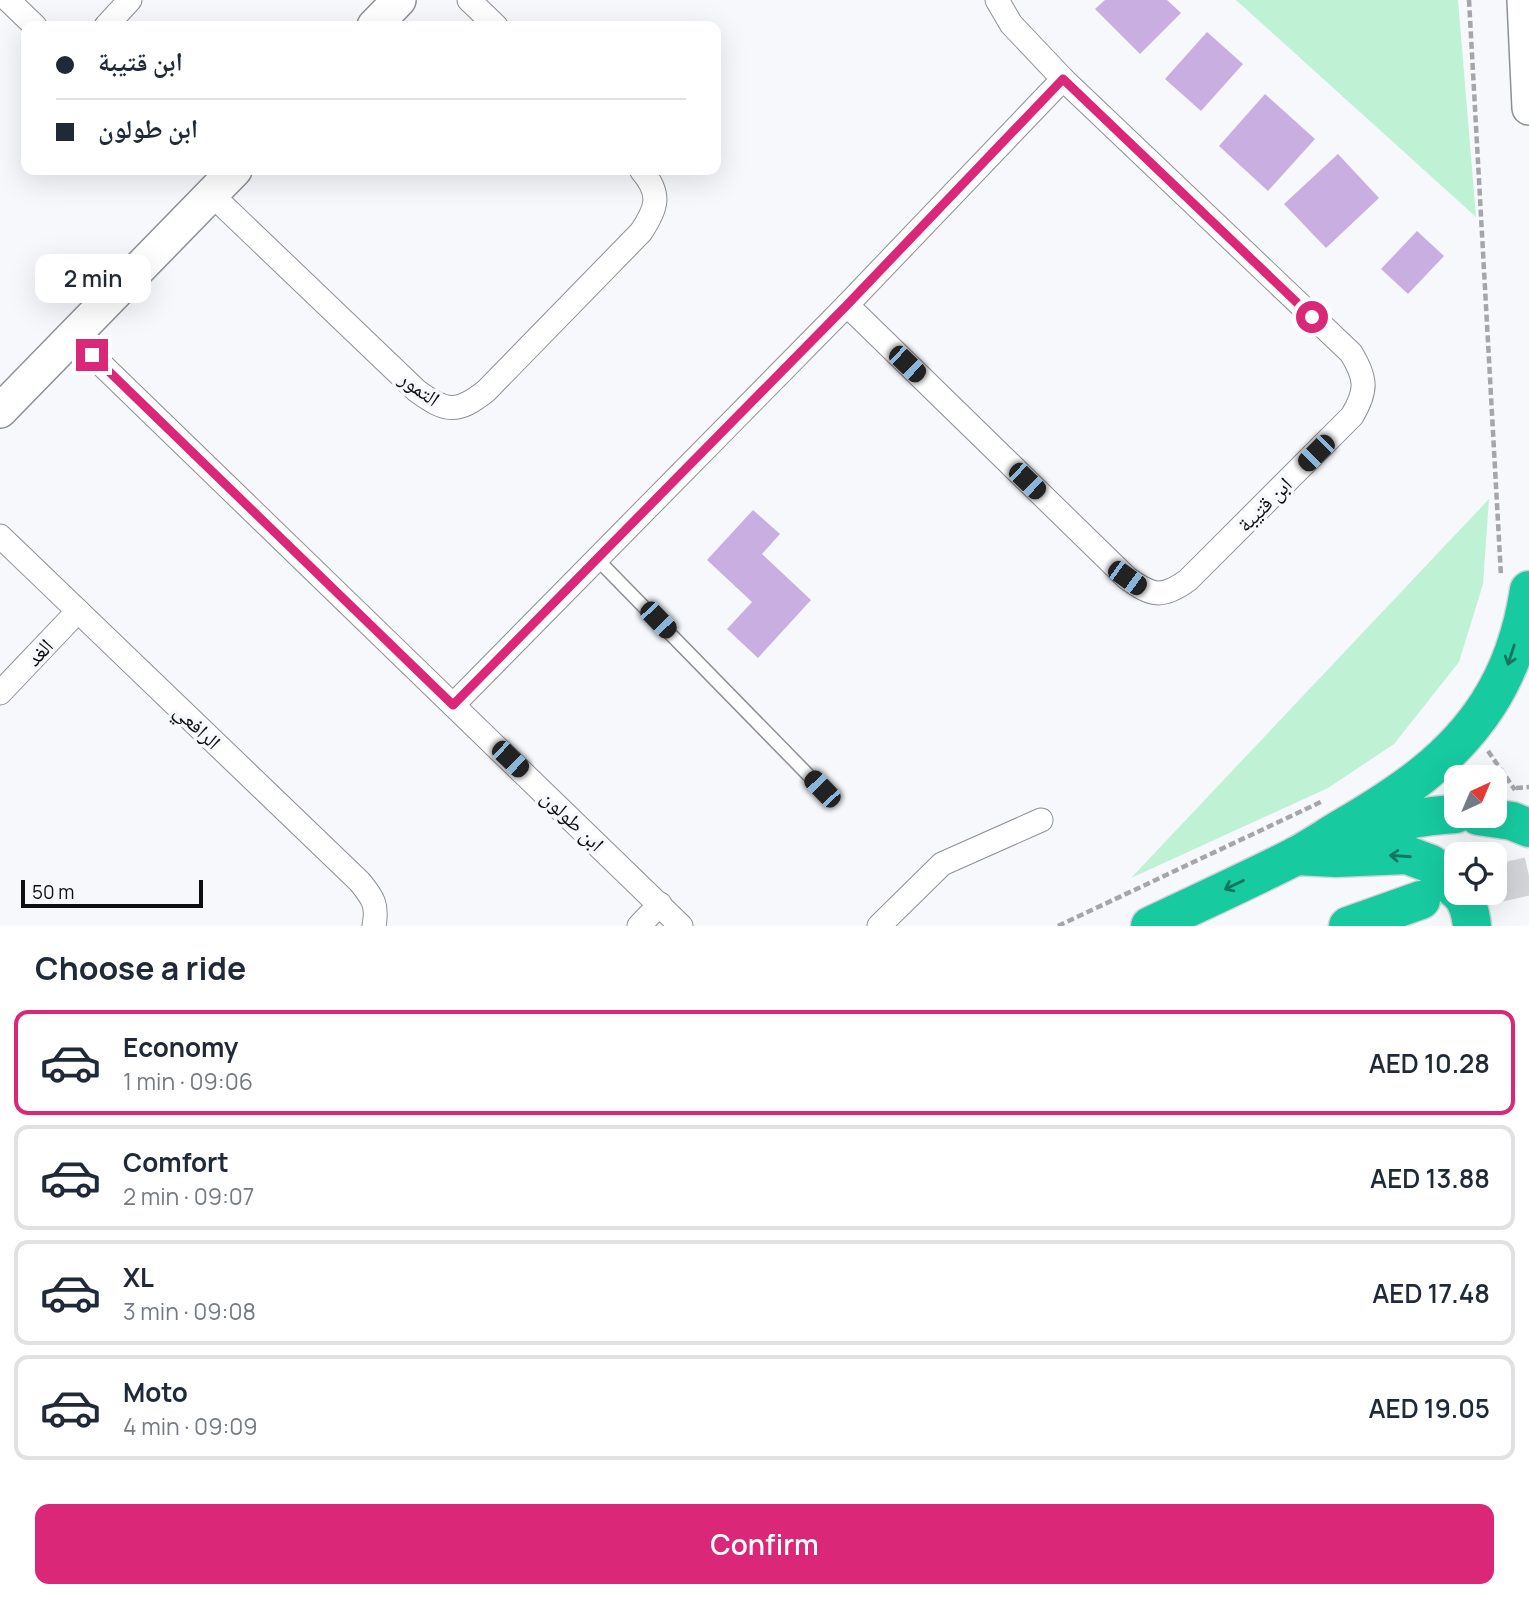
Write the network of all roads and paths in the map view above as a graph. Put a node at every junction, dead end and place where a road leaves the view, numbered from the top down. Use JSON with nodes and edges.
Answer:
{"nodes":[{"id":1,"x":8,"y":0,"type":"edge"},
{"id":2,"x":131,"y":0,"type":"edge"},
{"id":3,"x":399,"y":0,"type":"edge"},
{"id":4,"x":469,"y":0,"type":"edge"},
{"id":5,"x":997,"y":0,"type":"edge"},
{"id":6,"x":1469,"y":0,"type":"edge"},
{"id":7,"x":1508,"y":0,"type":"edge"},
{"id":8,"x":1524,"y":0,"type":"edge"},
{"id":9,"x":30,"y":21,"type":"edge"},
{"id":10,"x":111,"y":21,"type":"edge"},
{"id":11,"x":379,"y":21,"type":"edge"},
{"id":12,"x":491,"y":21,"type":"edge"},
{"id":13,"x":1527,"y":69,"type":"junction"},
{"id":14,"x":1063,"y":79,"type":"junction"},
{"id":15,"x":1529,"y":108,"type":"edge"},
{"id":16,"x":230,"y":175,"type":"edge"},
{"id":17,"x":645,"y":175,"type":"edge"},
{"id":18,"x":211,"y":194,"type":"junction"},
{"id":19,"x":847,"y":305,"type":"junction"},
{"id":20,"x":72,"y":335,"type":"junction"},
{"id":21,"x":0,"y":411,"type":"edge"},
{"id":22,"x":0,"y":537,"type":"edge"},
{"id":23,"x":597,"y":559,"type":"junction"},
{"id":24,"x":1515,"y":585,"type":"edge"},
{"id":25,"x":78,"y":611,"type":"junction"},
{"id":26,"x":0,"y":693,"type":"edge"},
{"id":27,"x":453,"y":705,"type":"junction"},
{"id":28,"x":1471,"y":728,"type":"junction"},
{"id":29,"x":1529,"y":788,"type":"edge"},
{"id":30,"x":822,"y":789,"type":"dead end"},
{"id":31,"x":1333,"y":796,"type":"dead end"},
{"id":32,"x":1508,"y":813,"type":"edge"},
{"id":33,"x":1444,"y":815,"type":"edge"},
{"id":34,"x":1041,"y":820,"type":"dead end"},
{"id":35,"x":1296,"y":856,"type":"junction"},
{"id":36,"x":1444,"y":892,"type":"edge"},
{"id":37,"x":1444,"y":894,"type":"edge"},
{"id":38,"x":660,"y":904,"type":"junction"},
{"id":39,"x":1466,"y":905,"type":"edge"},
{"id":40,"x":374,"y":926,"type":"edge"},
{"id":41,"x":639,"y":926,"type":"edge"},
{"id":42,"x":681,"y":926,"type":"edge"},
{"id":43,"x":878,"y":926,"type":"edge"},
{"id":44,"x":1058,"y":926,"type":"edge"},
{"id":45,"x":1150,"y":926,"type":"edge"},
{"id":46,"x":1348,"y":926,"type":"edge"},
{"id":47,"x":1472,"y":926,"type":"edge"}],
"edges":[{"from":1,"to":9,"type":"street"},
{"from":2,"to":10,"type":"street"},
{"from":3,"to":11,"type":"street"},
{"from":4,"to":12,"type":"street"},
{"from":5,"to":14,"type":"street","name":"ابن قتيبة"},
{"from":6,"to":24,"type":"path"},
{"from":7,"to":13,"type":"street"},
{"from":8,"to":13,"type":"street"},
{"from":13,"to":15,"type":"street"},
{"from":14,"to":19,"type":"street"},
{"from":14,"to":19,"type":"street","name":"ابن قتيبة"},
{"from":16,"to":18,"type":"street"},
{"from":17,"to":18,"type":"street","name":"التمور"},
{"from":18,"to":20,"type":"street"},
{"from":19,"to":23,"type":"street"},
{"from":20,"to":21,"type":"street"},
{"from":20,"to":27,"type":"street","name":"ابن طولون"},
{"from":22,"to":25,"type":"street","name":"الرافعي"},
{"from":23,"to":27,"type":"street"},
{"from":23,"to":30,"type":"lane"},
{"from":24,"to":28,"type":"highway","one_way":true},
{"from":25,"to":26,"type":"street","name":"الغد"},
{"from":25,"to":40,"type":"street","name":"الرافعي"},
{"from":27,"to":38,"type":"street","name":"ابن طولون"},
{"from":28,"to":32,"type":"path"},
{"from":28,"to":35,"type":"highway"},
{"from":29,"to":32,"type":"path"},
{"from":31,"to":44,"type":"path"},
{"from":33,"to":35,"type":"highway"},
{"from":34,"to":43,"type":"street"},
{"from":36,"to":35,"type":"highway","one_way":true},
{"from":35,"to":45,"type":"highway","one_way":true},
{"from":37,"to":46,"type":"highway"},
{"from":38,"to":41,"type":"street"},
{"from":38,"to":42,"type":"street","name":"ابن طولون"},
{"from":39,"to":47,"type":"highway"}]}
